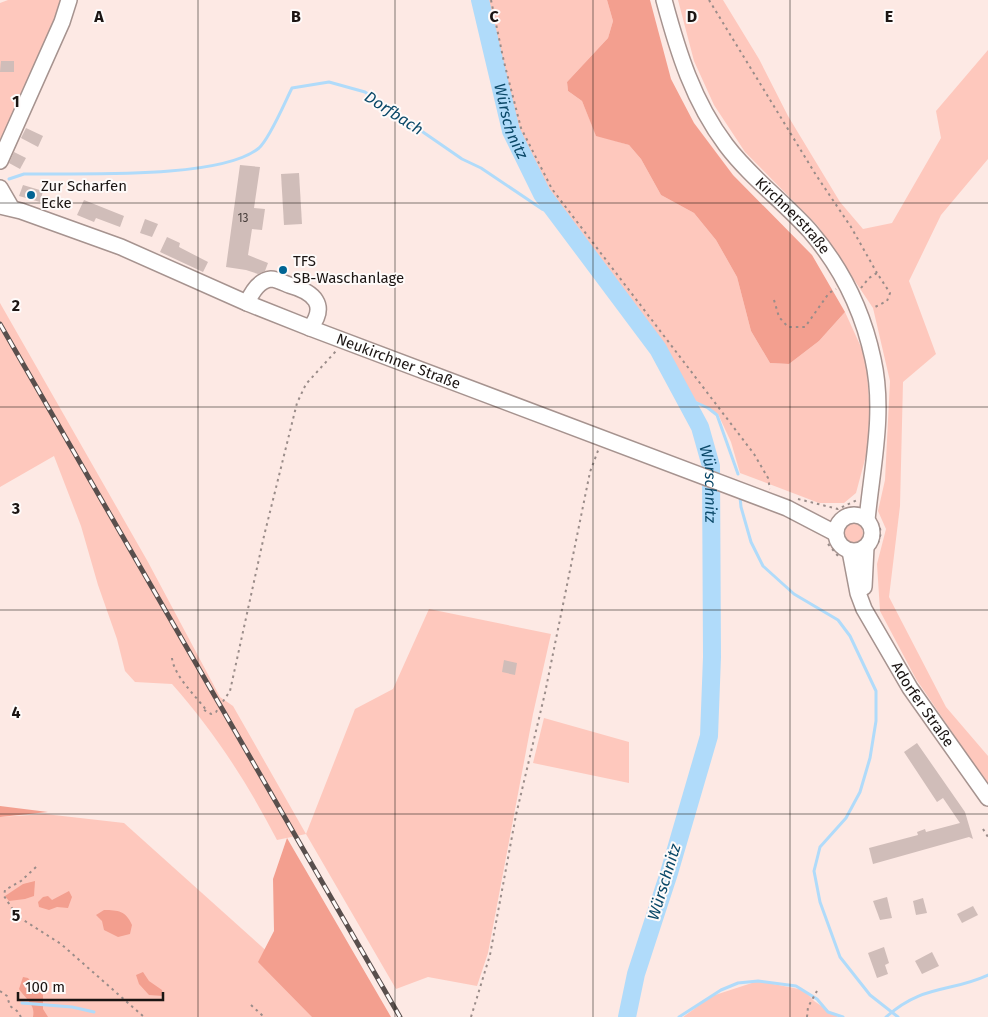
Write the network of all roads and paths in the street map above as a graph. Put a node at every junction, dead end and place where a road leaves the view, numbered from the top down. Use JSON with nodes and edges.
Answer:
{"nodes":[{"id":1,"x":69,"y":0,"type":"edge"},
{"id":2,"x":491,"y":0,"type":"edge"},
{"id":3,"x":664,"y":0,"type":"edge"},
{"id":4,"x":709,"y":0,"type":"edge"},
{"id":5,"x":0,"y":161,"type":"edge"},
{"id":6,"x":0,"y":188,"type":"edge"},
{"id":7,"x":5,"y":206,"type":"edge"},
{"id":8,"x":877,"y":273,"type":"junction"},
{"id":9,"x":850,"y":290,"type":"junction"},
{"id":10,"x":774,"y":300,"type":"dead end"},
{"id":11,"x":247,"y":303,"type":"junction"},
{"id":12,"x":874,"y":308,"type":"dead end"},
{"id":13,"x":310,"y":328,"type":"junction"},
{"id":14,"x":342,"y":340,"type":"junction"},
{"id":15,"x":602,"y":438,"type":"junction"},
{"id":16,"x":876,"y":449,"type":"junction"},
{"id":17,"x":770,"y":489,"type":"dead end"},
{"id":18,"x":791,"y":503,"type":"junction"},
{"id":19,"x":847,"y":517,"type":"junction"},
{"id":20,"x":873,"y":521,"type":"junction"},
{"id":21,"x":871,"y":546,"type":"junction"},
{"id":22,"x":850,"y":551,"type":"junction"},
{"id":23,"x":864,"y":609,"type":"junction"},
{"id":24,"x":172,"y":658,"type":"dead end"},
{"id":25,"x":204,"y":710,"type":"dead end"},
{"id":26,"x":211,"y":714,"type":"junction"},
{"id":27,"x":988,"y":798,"type":"edge"},
{"id":28,"x":983,"y":829,"type":"dead end"},
{"id":29,"x":988,"y":837,"type":"edge"},
{"id":30,"x":36,"y":867,"type":"dead end"},
{"id":31,"x":0,"y":991,"type":"edge"},
{"id":32,"x":817,"y":991,"type":"dead end"},
{"id":33,"x":251,"y":1005,"type":"dead end"},
{"id":34,"x":21,"y":1017,"type":"edge"},
{"id":35,"x":144,"y":1017,"type":"edge"},
{"id":36,"x":264,"y":1017,"type":"edge"},
{"id":37,"x":470,"y":1017,"type":"edge"},
{"id":38,"x":807,"y":1017,"type":"edge"}],
"edges":[{"from":1,"to":5,"type":"street"},
{"from":2,"to":17,"type":"path"},
{"from":3,"to":9,"type":"street","name":"Kirchnerstraße"},
{"from":4,"to":8,"type":"path"},
{"from":6,"to":7,"type":"street"},
{"from":7,"to":11,"type":"street","name":"Neukirchner Straße"},
{"from":8,"to":9,"type":"path"},
{"from":8,"to":12,"type":"path"},
{"from":9,"to":10,"type":"path"},
{"from":9,"to":16,"type":"street","name":"Kirchnerstraße"},
{"from":11,"to":13,"type":"street","name":"Neukirchner Straße"},
{"from":11,"to":13,"type":"street"},
{"from":13,"to":14,"type":"street","name":"Neukirchner Straße"},
{"from":14,"to":15,"type":"street","name":"Neukirchner Straße"},
{"from":14,"to":26,"type":"path"},
{"from":15,"to":18,"type":"street","name":"Neukirchner Straße"},
{"from":15,"to":37,"type":"path"},
{"from":16,"to":19,"type":"street","name":"Kirchnerstraße"},
{"from":16,"to":20,"type":"street","name":"Kirchnerstraße"},
{"from":18,"to":19,"type":"street","name":"Neukirchner Straße"},
{"from":18,"to":19,"type":"path"},
{"from":19,"to":20,"type":"street"},
{"from":19,"to":22,"type":"street"},
{"from":20,"to":21,"type":"street","name":"Kirchnerstraße"},
{"from":20,"to":21,"type":"path"},
{"from":21,"to":22,"type":"street"},
{"from":21,"to":23,"type":"street"},
{"from":22,"to":23,"type":"street","name":"Adorfer Straße"},
{"from":23,"to":27,"type":"street","name":"Adorfer Straße"},
{"from":24,"to":26,"type":"path"},
{"from":25,"to":26,"type":"path"},
{"from":28,"to":29,"type":"path"},
{"from":30,"to":35,"type":"path"},
{"from":31,"to":34,"type":"path"},
{"from":32,"to":38,"type":"path"},
{"from":33,"to":36,"type":"path"}]}
